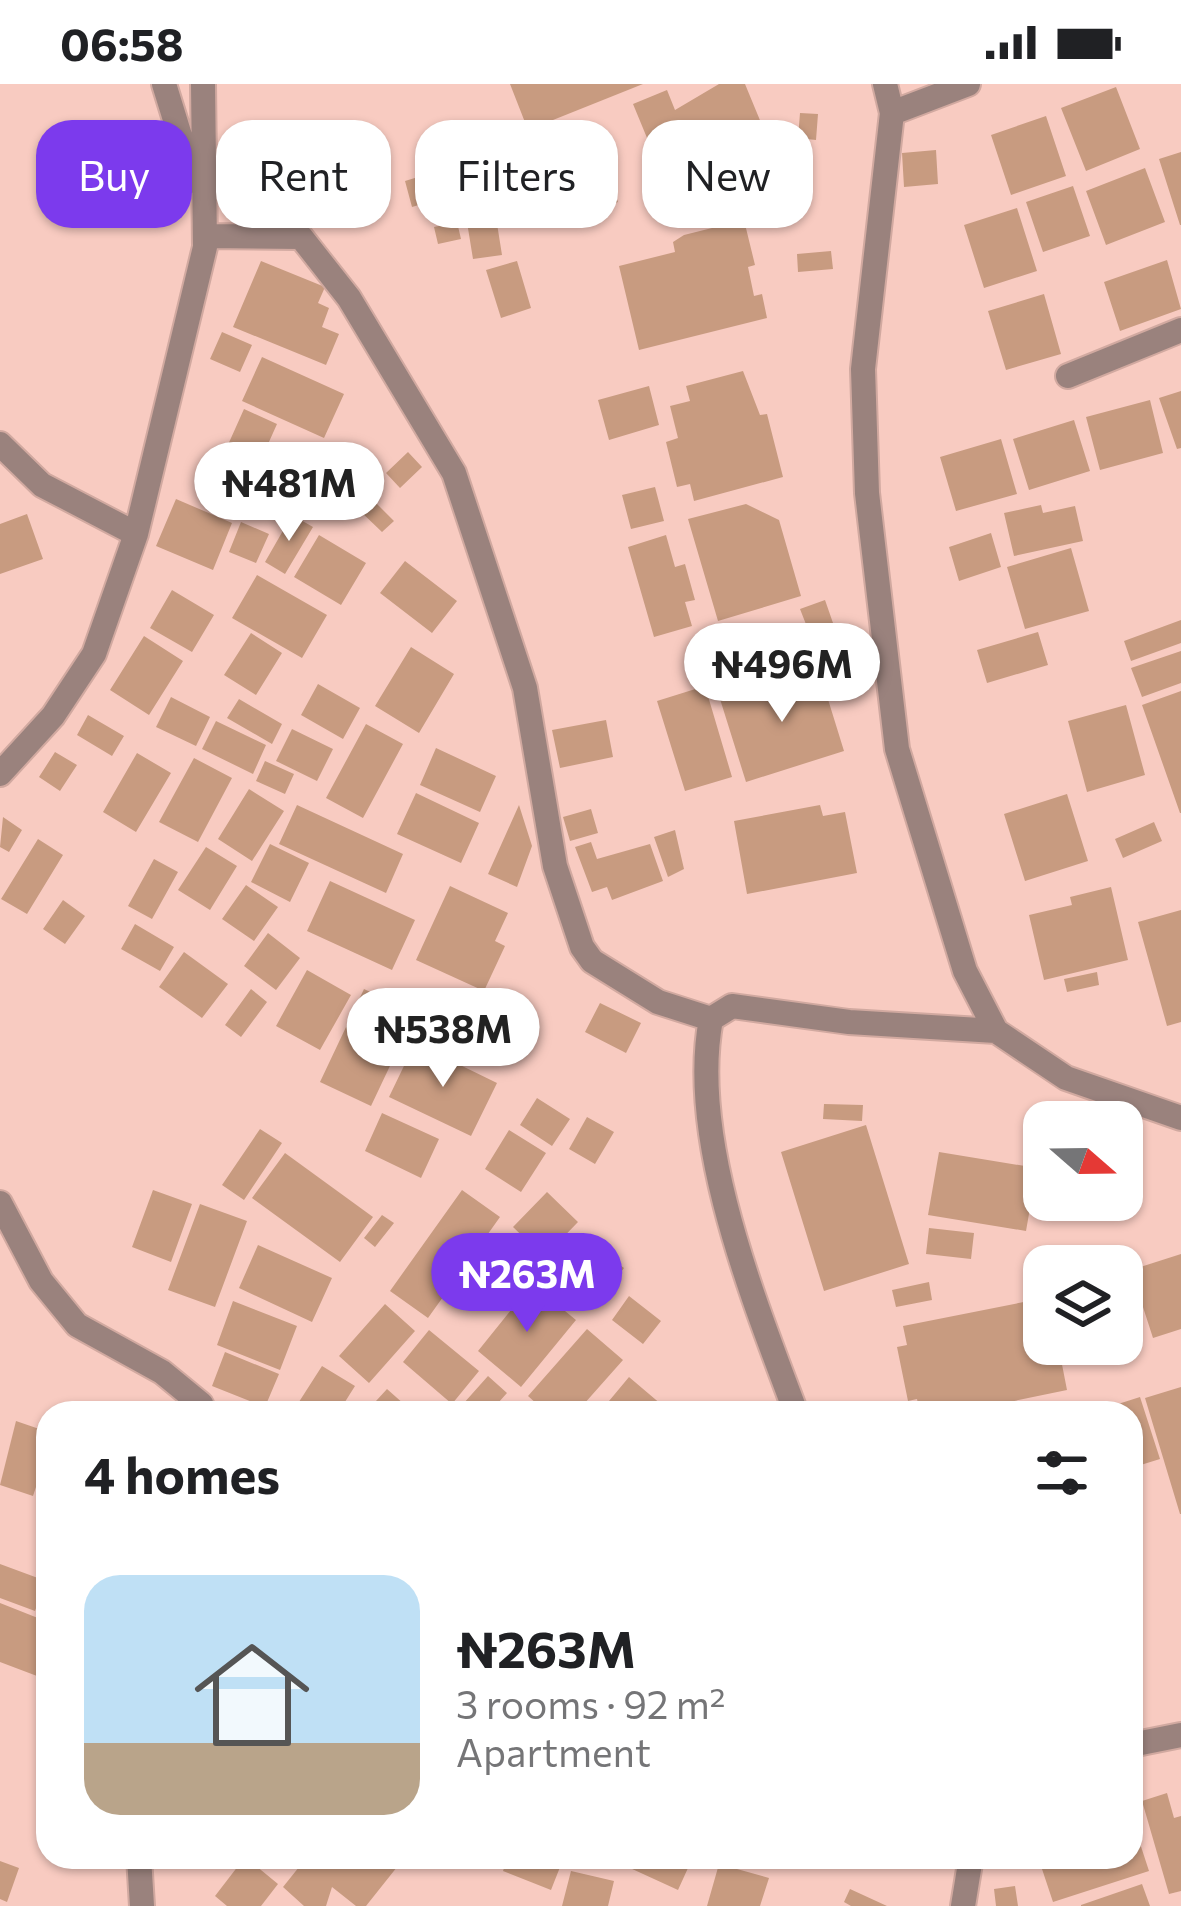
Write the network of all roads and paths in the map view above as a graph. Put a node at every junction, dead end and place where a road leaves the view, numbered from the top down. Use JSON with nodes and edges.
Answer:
{"nodes":[{"id":1,"x":164,"y":84,"type":"edge"},
{"id":2,"x":203,"y":84,"type":"edge"},
{"id":3,"x":885,"y":84,"type":"edge"},
{"id":4,"x":968,"y":84,"type":"edge"},
{"id":5,"x":892,"y":113,"type":"junction"},
{"id":6,"x":201,"y":206,"type":"junction"},
{"id":7,"x":206,"y":236,"type":"junction"},
{"id":8,"x":1181,"y":330,"type":"edge"},
{"id":9,"x":1068,"y":376,"type":"dead end"},
{"id":10,"x":0,"y":444,"type":"edge"},
{"id":11,"x":136,"y":534,"type":"junction"},
{"id":12,"x":0,"y":736,"type":"edge"},
{"id":13,"x":26,"y":743,"type":"junction"},
{"id":14,"x":0,"y":774,"type":"edge"},
{"id":15,"x":711,"y":1018,"type":"junction"},
{"id":16,"x":996,"y":1030,"type":"junction"},
{"id":17,"x":1181,"y":1118,"type":"edge"},
{"id":18,"x":0,"y":1202,"type":"edge"},
{"id":19,"x":196,"y":1401,"type":"edge"},
{"id":20,"x":792,"y":1401,"type":"edge"},
{"id":21,"x":1181,"y":1735,"type":"edge"},
{"id":22,"x":1143,"y":1743,"type":"edge"},
{"id":23,"x":140,"y":1869,"type":"edge"},
{"id":24,"x":969,"y":1869,"type":"edge"},
{"id":25,"x":142,"y":1906,"type":"edge"},
{"id":26,"x":963,"y":1906,"type":"edge"}],
"edges":[{"from":1,"to":6,"type":"street"},
{"from":2,"to":6,"type":"street"},
{"from":3,"to":5,"type":"street"},
{"from":4,"to":5,"type":"street"},
{"from":5,"to":16,"type":"street"},
{"from":6,"to":7,"type":"street"},
{"from":7,"to":11,"type":"street"},
{"from":7,"to":15,"type":"street"},
{"from":8,"to":9,"type":"street"},
{"from":10,"to":11,"type":"street"},
{"from":11,"to":13,"type":"street"},
{"from":12,"to":13,"type":"street"},
{"from":13,"to":14,"type":"street"},
{"from":15,"to":16,"type":"street"},
{"from":15,"to":20,"type":"street"},
{"from":16,"to":17,"type":"street"},
{"from":18,"to":19,"type":"street"},
{"from":21,"to":22,"type":"street"},
{"from":23,"to":25,"type":"street"},
{"from":24,"to":26,"type":"street"}]}
